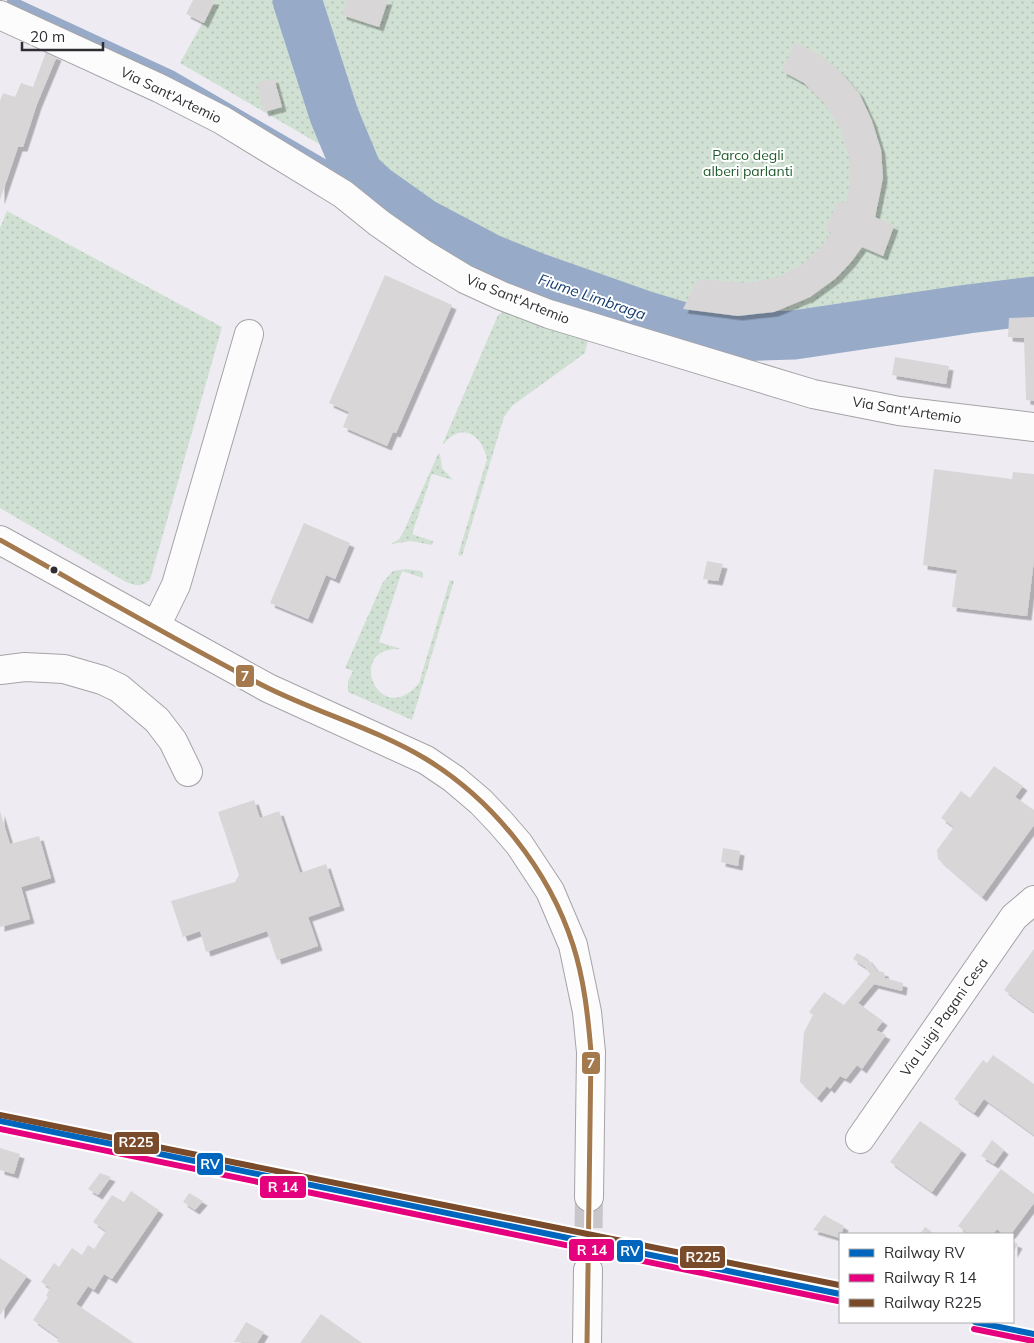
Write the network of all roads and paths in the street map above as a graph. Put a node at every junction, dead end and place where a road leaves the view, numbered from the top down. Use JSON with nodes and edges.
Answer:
{"nodes":[{"id":1,"x":0,"y":15,"type":"edge"},
{"id":2,"x":249,"y":334,"type":"dead end"},
{"id":3,"x":1034,"y":428,"type":"edge"},
{"id":4,"x":0,"y":540,"type":"edge"},
{"id":5,"x":156,"y":626,"type":"junction"},
{"id":6,"x":0,"y":670,"type":"edge"},
{"id":7,"x":188,"y":772,"type":"dead end"},
{"id":8,"x":1034,"y":900,"type":"edge"},
{"id":9,"x":860,"y":1139,"type":"dead end"},
{"id":10,"x":589,"y":1197,"type":"tunnel mouth"},
{"id":11,"x":588,"y":1270,"type":"tunnel mouth"},
{"id":12,"x":588,"y":1343,"type":"edge"}],
"edges":[{"from":1,"to":3,"type":"street","name":"Via Sant'Artemio"},
{"from":2,"to":5,"type":"street"},
{"from":4,"to":5,"type":"street"},
{"from":5,"to":10,"type":"street"},
{"from":6,"to":7,"type":"street"},
{"from":8,"to":9,"type":"street","name":"Via Luigi Pagani Cesa"},
{"from":11,"to":12,"type":"street"}]}
